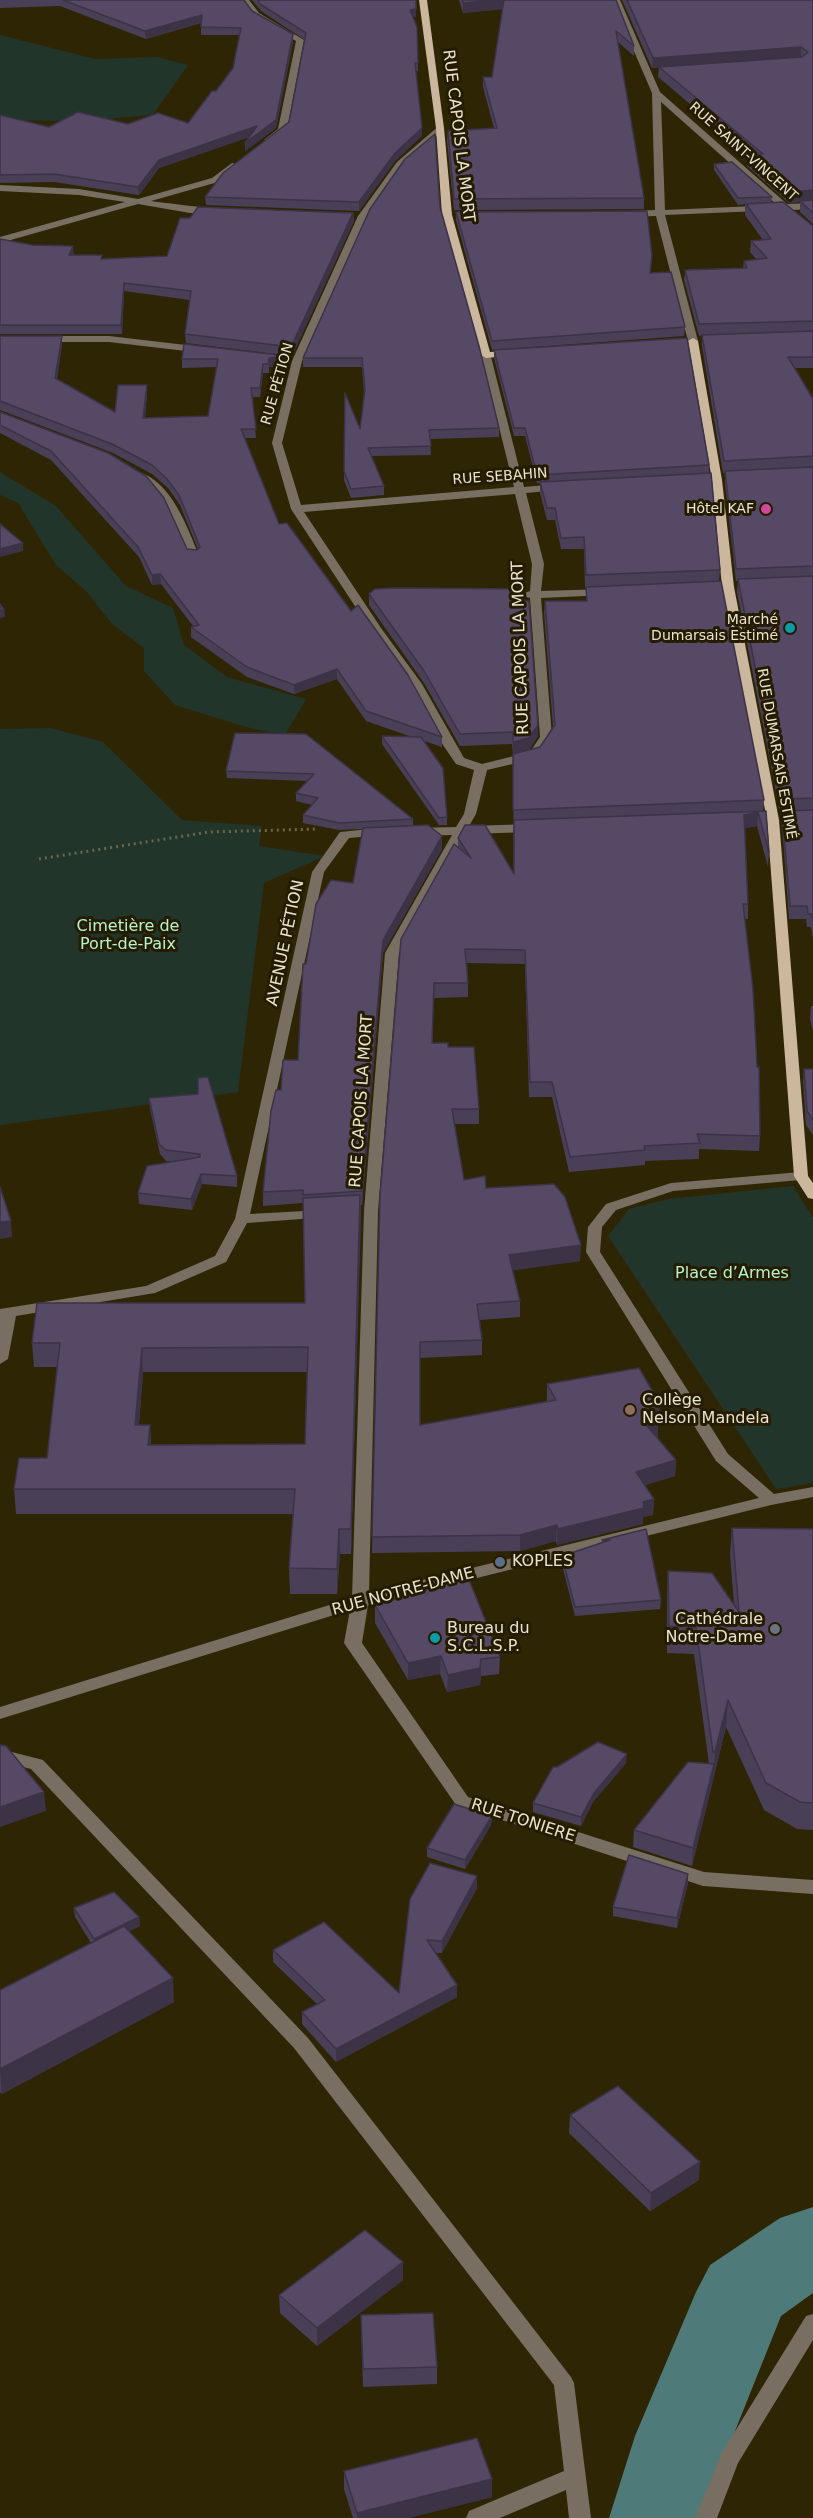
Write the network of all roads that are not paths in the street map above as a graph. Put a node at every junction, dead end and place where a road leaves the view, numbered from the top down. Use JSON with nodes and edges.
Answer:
{"nodes":[{"id":1,"x":245,"y":0,"type":"edge"},
{"id":2,"x":423,"y":0,"type":"edge"},
{"id":3,"x":616,"y":0,"type":"edge"},
{"id":4,"x":659,"y":72,"type":"edge"},
{"id":5,"x":647,"y":73,"type":"junction"},
{"id":6,"x":656,"y":93,"type":"junction"},
{"id":7,"x":440,"y":128,"type":"junction"},
{"id":8,"x":263,"y":144,"type":"edge"},
{"id":9,"x":244,"y":159,"type":"edge"},
{"id":10,"x":0,"y":188,"type":"edge"},
{"id":11,"x":133,"y":201,"type":"junction"},
{"id":12,"x":813,"y":206,"type":"edge"},
{"id":13,"x":786,"y":208,"type":"junction"},
{"id":14,"x":225,"y":211,"type":"edge"},
{"id":15,"x":612,"y":214,"type":"edge"},
{"id":16,"x":660,"y":214,"type":"junction"},
{"id":17,"x":447,"y":215,"type":"junction"},
{"id":18,"x":459,"y":215,"type":"edge"},
{"id":19,"x":813,"y":232,"type":"edge"},
{"id":20,"x":0,"y":240,"type":"edge"},
{"id":21,"x":0,"y":339,"type":"edge"},
{"id":22,"x":693,"y":341,"type":"joint"},
{"id":23,"x":215,"y":352,"type":"edge"},
{"id":24,"x":521,"y":353,"type":"edge"},
{"id":25,"x":486,"y":355,"type":"junction"},
{"id":26,"x":124,"y":466,"type":"edge"},
{"id":27,"x":566,"y":487,"type":"edge"},
{"id":28,"x":520,"y":489,"type":"junction"},
{"id":29,"x":297,"y":509,"type":"junction"},
{"id":30,"x":193,"y":555,"type":"edge"},
{"id":31,"x":614,"y":591,"type":"edge"},
{"id":32,"x":512,"y":595,"type":"edge"},
{"id":33,"x":535,"y":595,"type":"junction"},
{"id":34,"x":481,"y":768,"type":"junction"},
{"id":35,"x":552,"y":828,"type":"edge"},
{"id":36,"x":458,"y":831,"type":"junction"},
{"id":37,"x":801,"y":1176,"type":"junction"},
{"id":38,"x":813,"y":1195,"type":"edge"},
{"id":39,"x":336,"y":1213,"type":"edge"},
{"id":40,"x":242,"y":1219,"type":"junction"},
{"id":41,"x":5,"y":1314,"type":"edge"},
{"id":42,"x":0,"y":1359,"type":"edge"},
{"id":43,"x":813,"y":1492,"type":"edge"},
{"id":44,"x":771,"y":1500,"type":"junction"},
{"id":45,"x":360,"y":1601,"type":"junction"},
{"id":46,"x":0,"y":1713,"type":"edge"},
{"id":47,"x":0,"y":1755,"type":"edge"},
{"id":48,"x":813,"y":1887,"type":"edge"},
{"id":49,"x":813,"y":2322,"type":"edge"},
{"id":50,"x":575,"y":2476,"type":"junction"},
{"id":51,"x":477,"y":2518,"type":"edge"},
{"id":52,"x":580,"y":2518,"type":"edge"},
{"id":53,"x":706,"y":2518,"type":"edge"}],
"edges":[{"from":1,"to":8,"type":"street"},
{"from":2,"to":7,"type":"main road","name":"RUE CAPOIS LA MORT"},
{"from":3,"to":5,"type":"street"},
{"from":4,"to":5,"type":"street"},
{"from":5,"to":6,"type":"street"},
{"from":6,"to":13,"type":"street","name":"RUE SAINT-VINCENT"},
{"from":6,"to":16,"type":"street","name":"RUE DUMARSAIS ESTIMÉ"},
{"from":7,"to":17,"type":"main road","name":"RUE CAPOIS LA MORT"},
{"from":7,"to":29,"type":"street","name":"RUE PÉTION"},
{"from":9,"to":11,"type":"street"},
{"from":10,"to":11,"type":"street"},
{"from":11,"to":14,"type":"street"},
{"from":11,"to":20,"type":"street"},
{"from":12,"to":13,"type":"street"},
{"from":13,"to":16,"type":"street"},
{"from":13,"to":19,"type":"street","name":"RUE SAINT-VINCENT"},
{"from":15,"to":16,"type":"street"},
{"from":16,"to":22,"type":"street","name":"RUE DUMARSAIS ESTIMÉ"},
{"from":17,"to":18,"type":"street"},
{"from":17,"to":25,"type":"main road","name":"RUE CAPOIS LA MORT"},
{"from":21,"to":23,"type":"street"},
{"from":22,"to":37,"type":"main road","name":"RUE DUMARSAIS ESTIMÉ"},
{"from":24,"to":25,"type":"main road"},
{"from":25,"to":28,"type":"street","name":"RUE CAPOIS LA MORT"},
{"from":26,"to":30,"type":"street"},
{"from":27,"to":28,"type":"street","name":"RUE SEBAHIN"},
{"from":28,"to":29,"type":"street","name":"RUE SEBAHIN"},
{"from":28,"to":33,"type":"street","name":"RUE CAPOIS LA MORT"},
{"from":29,"to":34,"type":"street","name":"RUE PÉTION"},
{"from":31,"to":33,"type":"street"},
{"from":32,"to":33,"type":"street"},
{"from":33,"to":34,"type":"street","name":"RUE CAPOIS LA MORT"},
{"from":34,"to":36,"type":"street","name":"RUE CAPOIS LA MORT"},
{"from":35,"to":36,"type":"street"},
{"from":36,"to":40,"type":"street","name":"AVENUE PÉTION"},
{"from":36,"to":45,"type":"street","name":"RUE CAPOIS LA MORT"},
{"from":37,"to":38,"type":"main road"},
{"from":37,"to":44,"type":"street"},
{"from":39,"to":40,"type":"street"},
{"from":40,"to":41,"type":"street","name":"AVENUE PÉTION"},
{"from":41,"to":42,"type":"street"},
{"from":43,"to":44,"type":"street","name":"RUE NOTRE-DAME"},
{"from":44,"to":45,"type":"street","name":"RUE NOTRE-DAME"},
{"from":45,"to":46,"type":"street","name":"RUE NOTRE-DAME"},
{"from":45,"to":48,"type":"street","name":"RUE TONIERE"},
{"from":47,"to":50,"type":"street"},
{"from":49,"to":53,"type":"street"},
{"from":50,"to":51,"type":"street"},
{"from":50,"to":52,"type":"street"}]}
